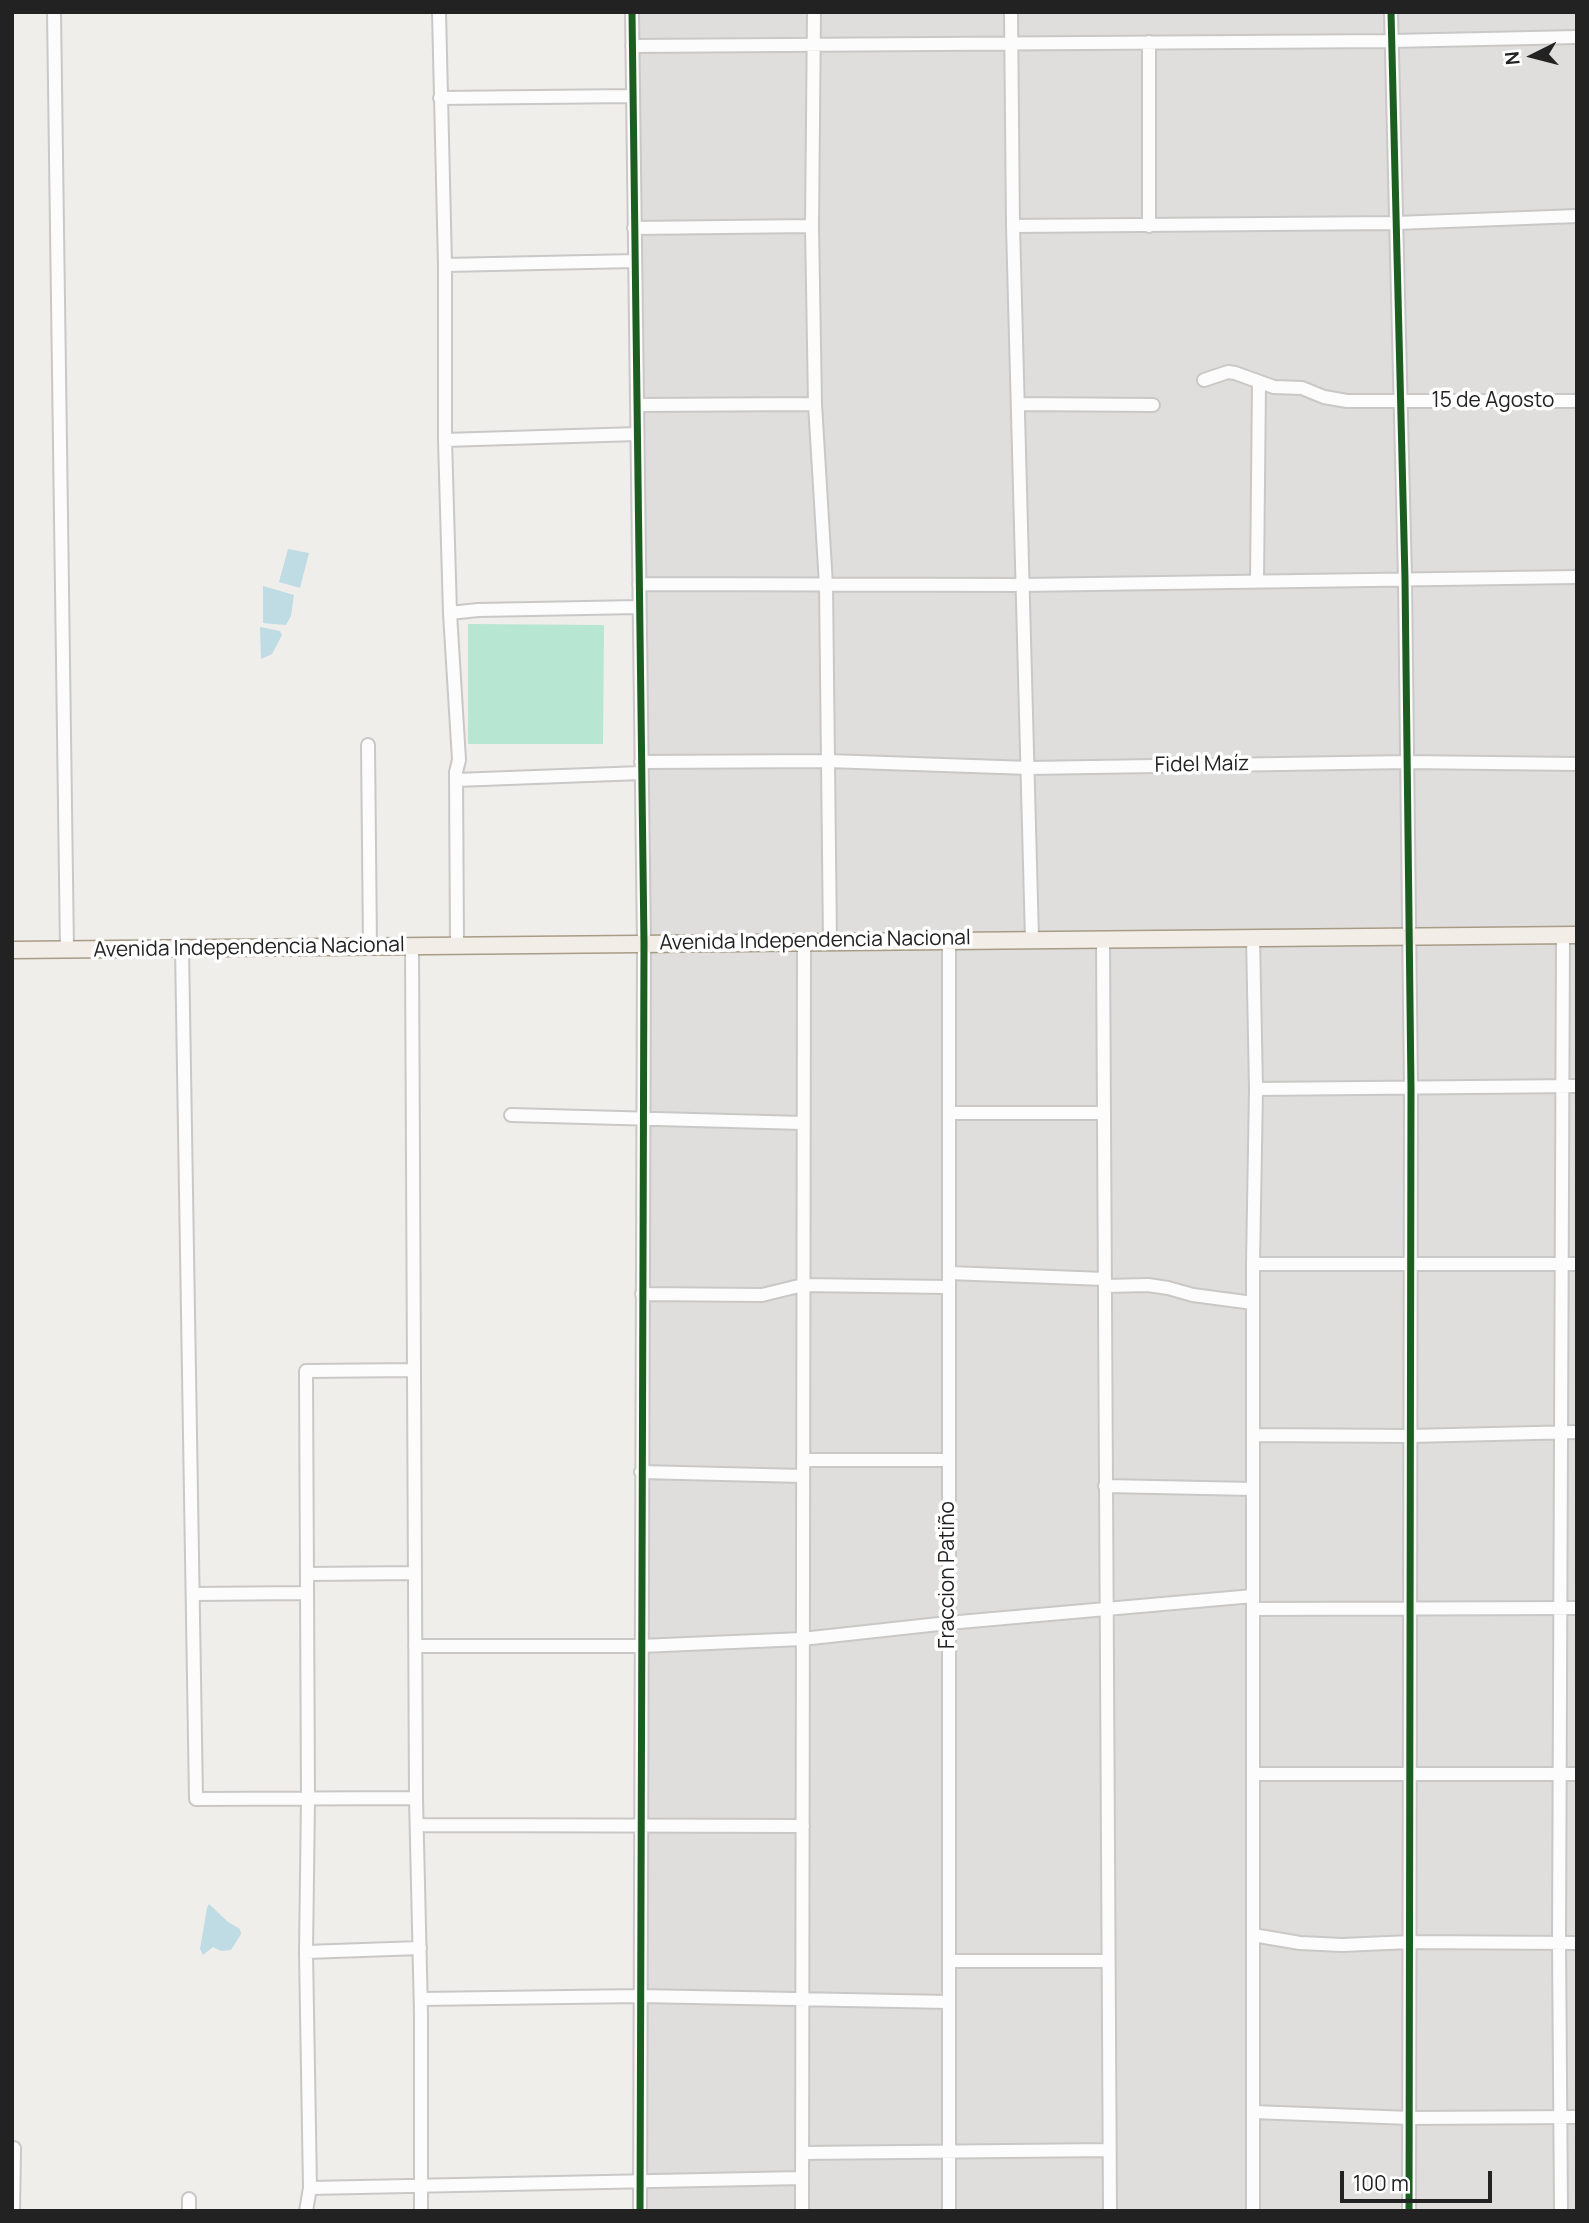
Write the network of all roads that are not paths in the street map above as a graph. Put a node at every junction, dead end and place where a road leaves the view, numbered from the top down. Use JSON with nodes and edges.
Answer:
{"nodes":[{"id":1,"x":54,"y":12,"type":"edge"},
{"id":2,"x":439,"y":12,"type":"edge"},
{"id":3,"x":632,"y":12,"type":"edge"},
{"id":4,"x":814,"y":12,"type":"edge"},
{"id":5,"x":1011,"y":12,"type":"edge"},
{"id":6,"x":1391,"y":12,"type":"edge"},
{"id":7,"x":1577,"y":37,"type":"edge"},
{"id":8,"x":1391,"y":41,"type":"junction"},
{"id":9,"x":1149,"y":42,"type":"junction"},
{"id":10,"x":1011,"y":43,"type":"junction"},
{"id":11,"x":632,"y":46,"type":"junction"},
{"id":12,"x":814,"y":46,"type":"junction"},
{"id":13,"x":633,"y":96,"type":"junction"},
{"id":14,"x":440,"y":98,"type":"junction"},
{"id":15,"x":1577,"y":216,"type":"edge"},
{"id":16,"x":1396,"y":223,"type":"junction"},
{"id":17,"x":812,"y":226,"type":"junction"},
{"id":18,"x":1013,"y":226,"type":"junction"},
{"id":19,"x":1149,"y":226,"type":"junction"},
{"id":20,"x":634,"y":228,"type":"junction"},
{"id":21,"x":635,"y":261,"type":"junction"},
{"id":22,"x":445,"y":265,"type":"junction"},
{"id":23,"x":1205,"y":380,"type":"dead end"},
{"id":24,"x":1259,"y":383,"type":"junction"},
{"id":25,"x":1401,"y":401,"type":"junction"},
{"id":26,"x":1577,"y":401,"type":"edge"},
{"id":27,"x":815,"y":404,"type":"junction"},
{"id":28,"x":1019,"y":404,"type":"junction"},
{"id":29,"x":636,"y":405,"type":"junction"},
{"id":30,"x":1153,"y":405,"type":"dead end"},
{"id":31,"x":637,"y":434,"type":"junction"},
{"id":32,"x":445,"y":440,"type":"junction"},
{"id":33,"x":1577,"y":576,"type":"edge"},
{"id":34,"x":1405,"y":579,"type":"junction"},
{"id":35,"x":1257,"y":581,"type":"junction"},
{"id":36,"x":639,"y":584,"type":"junction"},
{"id":37,"x":826,"y":585,"type":"junction"},
{"id":38,"x":1023,"y":585,"type":"junction"},
{"id":39,"x":639,"y":607,"type":"junction"},
{"id":40,"x":450,"y":613,"type":"junction"},
{"id":41,"x":368,"y":745,"type":"dead end"},
{"id":42,"x":828,"y":761,"type":"junction"},
{"id":43,"x":1407,"y":762,"type":"junction"},
{"id":44,"x":1577,"y":764,"type":"edge"},
{"id":45,"x":641,"y":768,"type":"junction"},
{"id":46,"x":1028,"y":768,"type":"junction"},
{"id":47,"x":456,"y":780,"type":"junction"},
{"id":48,"x":1570,"y":935,"type":"edge"},
{"id":49,"x":1409,"y":936,"type":"junction"},
{"id":50,"x":1253,"y":937,"type":"junction"},
{"id":51,"x":1103,"y":938,"type":"junction"},
{"id":52,"x":1032,"y":939,"type":"junction"},
{"id":53,"x":949,"y":940,"type":"junction"},
{"id":54,"x":804,"y":941,"type":"junction"},
{"id":55,"x":830,"y":941,"type":"junction"},
{"id":56,"x":644,"y":943,"type":"junction"},
{"id":57,"x":457,"y":945,"type":"junction"},
{"id":58,"x":369,"y":946,"type":"junction"},
{"id":59,"x":412,"y":946,"type":"junction"},
{"id":60,"x":182,"y":948,"type":"junction"},
{"id":61,"x":12,"y":950,"type":"edge"},
{"id":62,"x":67,"y":950,"type":"junction"},
{"id":63,"x":1561,"y":1085,"type":"junction"},
{"id":64,"x":1577,"y":1086,"type":"edge"},
{"id":65,"x":1412,"y":1088,"type":"junction"},
{"id":66,"x":1256,"y":1089,"type":"junction"},
{"id":67,"x":949,"y":1113,"type":"junction"},
{"id":68,"x":1103,"y":1113,"type":"junction"},
{"id":69,"x":512,"y":1115,"type":"dead end"},
{"id":70,"x":643,"y":1118,"type":"junction"},
{"id":71,"x":803,"y":1123,"type":"junction"},
{"id":72,"x":1253,"y":1264,"type":"junction"},
{"id":73,"x":1409,"y":1264,"type":"junction"},
{"id":74,"x":1560,"y":1264,"type":"junction"},
{"id":75,"x":1577,"y":1264,"type":"edge"},
{"id":76,"x":948,"y":1273,"type":"junction"},
{"id":77,"x":1105,"y":1283,"type":"junction"},
{"id":78,"x":803,"y":1285,"type":"junction"},
{"id":79,"x":948,"y":1287,"type":"junction"},
{"id":80,"x":642,"y":1294,"type":"junction"},
{"id":81,"x":1253,"y":1303,"type":"junction"},
{"id":82,"x":414,"y":1370,"type":"junction"},
{"id":83,"x":1562,"y":1432,"type":"junction"},
{"id":84,"x":1577,"y":1432,"type":"edge"},
{"id":85,"x":1253,"y":1434,"type":"junction"},
{"id":86,"x":1410,"y":1436,"type":"junction"},
{"id":87,"x":803,"y":1460,"type":"junction"},
{"id":88,"x":948,"y":1460,"type":"junction"},
{"id":89,"x":641,"y":1472,"type":"junction"},
{"id":90,"x":803,"y":1476,"type":"junction"},
{"id":91,"x":1105,"y":1486,"type":"junction"},
{"id":92,"x":1253,"y":1489,"type":"junction"},
{"id":93,"x":415,"y":1573,"type":"junction"},
{"id":94,"x":307,"y":1574,"type":"junction"},
{"id":95,"x":307,"y":1593,"type":"junction"},
{"id":96,"x":193,"y":1594,"type":"junction"},
{"id":97,"x":1253,"y":1603,"type":"junction"},
{"id":98,"x":1577,"y":1608,"type":"edge"},
{"id":99,"x":1410,"y":1609,"type":"junction"},
{"id":100,"x":1561,"y":1609,"type":"junction"},
{"id":101,"x":1105,"y":1610,"type":"junction"},
{"id":102,"x":948,"y":1623,"type":"junction"},
{"id":103,"x":802,"y":1639,"type":"junction"},
{"id":104,"x":415,"y":1646,"type":"junction"},
{"id":105,"x":641,"y":1646,"type":"junction"},
{"id":106,"x":1253,"y":1773,"type":"junction"},
{"id":107,"x":1560,"y":1774,"type":"junction"},
{"id":108,"x":1577,"y":1774,"type":"edge"},
{"id":109,"x":1411,"y":1775,"type":"junction"},
{"id":110,"x":416,"y":1798,"type":"junction"},
{"id":111,"x":308,"y":1799,"type":"junction"},
{"id":112,"x":417,"y":1825,"type":"junction"},
{"id":113,"x":803,"y":1826,"type":"junction"},
{"id":114,"x":640,"y":1827,"type":"junction"},
{"id":115,"x":1253,"y":1935,"type":"junction"},
{"id":116,"x":1411,"y":1942,"type":"junction"},
{"id":117,"x":1559,"y":1943,"type":"junction"},
{"id":118,"x":1577,"y":1943,"type":"edge"},
{"id":119,"x":419,"y":1948,"type":"junction"},
{"id":120,"x":306,"y":1952,"type":"junction"},
{"id":121,"x":949,"y":1961,"type":"junction"},
{"id":122,"x":1108,"y":1961,"type":"junction"},
{"id":123,"x":640,"y":1996,"type":"junction"},
{"id":124,"x":421,"y":1999,"type":"junction"},
{"id":125,"x":804,"y":1999,"type":"junction"},
{"id":126,"x":949,"y":2002,"type":"junction"},
{"id":127,"x":1253,"y":2112,"type":"junction"},
{"id":128,"x":1560,"y":2117,"type":"junction"},
{"id":129,"x":1577,"y":2117,"type":"edge"},
{"id":130,"x":1410,"y":2118,"type":"junction"},
{"id":131,"x":14,"y":2148,"type":"dead end"},
{"id":132,"x":1109,"y":2150,"type":"junction"},
{"id":133,"x":949,"y":2152,"type":"junction"},
{"id":134,"x":802,"y":2153,"type":"junction"},
{"id":135,"x":802,"y":2178,"type":"junction"},
{"id":136,"x":640,"y":2183,"type":"junction"},
{"id":137,"x":421,"y":2186,"type":"junction"},
{"id":138,"x":310,"y":2188,"type":"junction"},
{"id":139,"x":13,"y":2195,"type":"edge"},
{"id":140,"x":13,"y":2211,"type":"edge"},
{"id":141,"x":306,"y":2211,"type":"edge"},
{"id":142,"x":421,"y":2211,"type":"edge"},
{"id":143,"x":640,"y":2211,"type":"edge"},
{"id":144,"x":802,"y":2211,"type":"edge"},
{"id":145,"x":949,"y":2211,"type":"edge"},
{"id":146,"x":1110,"y":2211,"type":"edge"},
{"id":147,"x":1253,"y":2211,"type":"edge"},
{"id":148,"x":1409,"y":2211,"type":"edge"},
{"id":149,"x":1561,"y":2211,"type":"edge"}],
"edges":[{"from":1,"to":62,"type":"street"},
{"from":2,"to":14,"type":"street"},
{"from":3,"to":11,"type":"street"},
{"from":4,"to":12,"type":"street"},
{"from":5,"to":10,"type":"street"},
{"from":6,"to":8,"type":"street"},
{"from":7,"to":8,"type":"street"},
{"from":8,"to":9,"type":"street"},
{"from":8,"to":16,"type":"street"},
{"from":9,"to":10,"type":"street"},
{"from":9,"to":19,"type":"street"},
{"from":10,"to":12,"type":"street"},
{"from":10,"to":18,"type":"street"},
{"from":11,"to":12,"type":"street"},
{"from":11,"to":13,"type":"street"},
{"from":12,"to":17,"type":"street"},
{"from":13,"to":14,"type":"street"},
{"from":13,"to":20,"type":"street"},
{"from":14,"to":22,"type":"street"},
{"from":15,"to":16,"type":"street"},
{"from":16,"to":19,"type":"street"},
{"from":16,"to":25,"type":"street"},
{"from":17,"to":20,"type":"street"},
{"from":17,"to":27,"type":"street"},
{"from":18,"to":19,"type":"street"},
{"from":18,"to":28,"type":"street"},
{"from":20,"to":21,"type":"street"},
{"from":21,"to":22,"type":"street"},
{"from":21,"to":29,"type":"street"},
{"from":22,"to":32,"type":"street"},
{"from":23,"to":24,"type":"street","name":"15 de Agosto"},
{"from":24,"to":25,"type":"street","name":"15 de Agosto"},
{"from":24,"to":35,"type":"street"},
{"from":25,"to":26,"type":"street","name":"15 de Agosto"},
{"from":25,"to":34,"type":"street"},
{"from":27,"to":29,"type":"street"},
{"from":27,"to":37,"type":"street"},
{"from":28,"to":30,"type":"street"},
{"from":28,"to":38,"type":"street"},
{"from":29,"to":31,"type":"street"},
{"from":31,"to":32,"type":"street"},
{"from":31,"to":36,"type":"street"},
{"from":32,"to":40,"type":"street"},
{"from":33,"to":34,"type":"street"},
{"from":34,"to":35,"type":"street"},
{"from":34,"to":43,"type":"street"},
{"from":35,"to":38,"type":"street"},
{"from":36,"to":37,"type":"street"},
{"from":36,"to":39,"type":"street"},
{"from":37,"to":38,"type":"street"},
{"from":37,"to":42,"type":"street"},
{"from":38,"to":46,"type":"street"},
{"from":39,"to":40,"type":"street"},
{"from":39,"to":45,"type":"street"},
{"from":40,"to":47,"type":"street"},
{"from":41,"to":58,"type":"street"},
{"from":42,"to":45,"type":"street","name":"Fidel Maíz"},
{"from":42,"to":46,"type":"street","name":"Fidel Maíz"},
{"from":42,"to":55,"type":"street"},
{"from":43,"to":44,"type":"street","name":"Fidel Maíz"},
{"from":43,"to":46,"type":"street","name":"Fidel Maíz"},
{"from":43,"to":49,"type":"street"},
{"from":45,"to":47,"type":"street","name":"Fidel Maíz"},
{"from":45,"to":56,"type":"street"},
{"from":46,"to":52,"type":"street"},
{"from":47,"to":57,"type":"street"},
{"from":48,"to":49,"type":"main road","name":"Avenida Independencia Nacional"},
{"from":48,"to":63,"type":"street"},
{"from":49,"to":50,"type":"main road","name":"Avenida Independencia Nacional"},
{"from":49,"to":65,"type":"street"},
{"from":50,"to":51,"type":"main road","name":"Avenida Independencia Nacional"},
{"from":50,"to":66,"type":"street"},
{"from":51,"to":52,"type":"main road","name":"Avenida Independencia Nacional"},
{"from":51,"to":68,"type":"street"},
{"from":52,"to":53,"type":"main road","name":"Avenida Independencia Nacional"},
{"from":53,"to":55,"type":"main road","name":"Avenida Independencia Nacional"},
{"from":53,"to":67,"type":"street","name":"Fraccion Patiño"},
{"from":54,"to":55,"type":"main road","name":"Avenida Independencia Nacional"},
{"from":54,"to":56,"type":"main road","name":"Avenida Independencia Nacional"},
{"from":54,"to":71,"type":"street"},
{"from":56,"to":57,"type":"main road","name":"Avenida Independencia Nacional"},
{"from":56,"to":70,"type":"street"},
{"from":57,"to":59,"type":"main road","name":"Avenida Independencia Nacional"},
{"from":58,"to":59,"type":"main road","name":"Avenida Independencia Nacional"},
{"from":58,"to":60,"type":"main road","name":"Avenida Independencia Nacional"},
{"from":59,"to":82,"type":"street"},
{"from":60,"to":62,"type":"main road","name":"Avenida Independencia Nacional"},
{"from":60,"to":96,"type":"street"},
{"from":61,"to":62,"type":"main road","name":"Avenida Independencia Nacional"},
{"from":63,"to":64,"type":"street"},
{"from":63,"to":65,"type":"street"},
{"from":63,"to":74,"type":"street"},
{"from":65,"to":66,"type":"street"},
{"from":65,"to":73,"type":"street"},
{"from":66,"to":72,"type":"street"},
{"from":67,"to":68,"type":"street"},
{"from":67,"to":76,"type":"street","name":"Fraccion Patiño"},
{"from":68,"to":77,"type":"street"},
{"from":69,"to":70,"type":"street"},
{"from":70,"to":71,"type":"street"},
{"from":70,"to":80,"type":"street"},
{"from":71,"to":78,"type":"street"},
{"from":72,"to":73,"type":"street"},
{"from":72,"to":81,"type":"street"},
{"from":73,"to":74,"type":"street"},
{"from":73,"to":86,"type":"street"},
{"from":74,"to":75,"type":"street"},
{"from":74,"to":83,"type":"street"},
{"from":76,"to":77,"type":"street"},
{"from":76,"to":79,"type":"street","name":"Fraccion Patiño"},
{"from":77,"to":81,"type":"street"},
{"from":77,"to":91,"type":"street"},
{"from":78,"to":79,"type":"street"},
{"from":78,"to":80,"type":"street"},
{"from":78,"to":87,"type":"street"},
{"from":79,"to":88,"type":"street","name":"Fraccion Patiño"},
{"from":80,"to":89,"type":"street"},
{"from":81,"to":85,"type":"street"},
{"from":82,"to":93,"type":"street"},
{"from":82,"to":94,"type":"street"},
{"from":83,"to":84,"type":"street"},
{"from":83,"to":86,"type":"street"},
{"from":83,"to":100,"type":"street"},
{"from":85,"to":86,"type":"street"},
{"from":85,"to":92,"type":"street"},
{"from":86,"to":99,"type":"street"},
{"from":87,"to":88,"type":"street"},
{"from":87,"to":90,"type":"street"},
{"from":88,"to":102,"type":"street","name":"Fraccion Patiño"},
{"from":89,"to":90,"type":"street"},
{"from":89,"to":105,"type":"street"},
{"from":90,"to":103,"type":"street"},
{"from":91,"to":92,"type":"street"},
{"from":91,"to":101,"type":"street"},
{"from":92,"to":97,"type":"street"},
{"from":93,"to":94,"type":"street"},
{"from":93,"to":104,"type":"street"},
{"from":94,"to":95,"type":"street"},
{"from":95,"to":96,"type":"street"},
{"from":95,"to":111,"type":"street"},
{"from":96,"to":111,"type":"street"},
{"from":97,"to":99,"type":"street"},
{"from":97,"to":101,"type":"street"},
{"from":97,"to":106,"type":"street"},
{"from":98,"to":100,"type":"street"},
{"from":99,"to":100,"type":"street"},
{"from":99,"to":109,"type":"street"},
{"from":100,"to":107,"type":"street"},
{"from":101,"to":102,"type":"street"},
{"from":101,"to":122,"type":"street"},
{"from":102,"to":103,"type":"street"},
{"from":102,"to":121,"type":"street","name":"Fraccion Patiño"},
{"from":103,"to":105,"type":"street"},
{"from":103,"to":113,"type":"street"},
{"from":104,"to":105,"type":"street"},
{"from":104,"to":110,"type":"street"},
{"from":105,"to":114,"type":"street"},
{"from":106,"to":109,"type":"street"},
{"from":106,"to":115,"type":"street"},
{"from":107,"to":108,"type":"street"},
{"from":107,"to":109,"type":"street"},
{"from":107,"to":117,"type":"street"},
{"from":109,"to":116,"type":"street"},
{"from":110,"to":111,"type":"street"},
{"from":110,"to":112,"type":"street"},
{"from":111,"to":120,"type":"street"},
{"from":112,"to":114,"type":"street"},
{"from":112,"to":119,"type":"street"},
{"from":113,"to":114,"type":"street"},
{"from":113,"to":125,"type":"street"},
{"from":114,"to":123,"type":"street"},
{"from":115,"to":116,"type":"street"},
{"from":115,"to":127,"type":"street"},
{"from":116,"to":117,"type":"street"},
{"from":116,"to":130,"type":"street"},
{"from":117,"to":118,"type":"street"},
{"from":117,"to":128,"type":"street"},
{"from":119,"to":120,"type":"street"},
{"from":119,"to":124,"type":"street"},
{"from":120,"to":138,"type":"street"},
{"from":121,"to":122,"type":"street"},
{"from":121,"to":126,"type":"street","name":"Fraccion Patiño"},
{"from":122,"to":132,"type":"street"},
{"from":123,"to":124,"type":"street"},
{"from":123,"to":125,"type":"street"},
{"from":123,"to":136,"type":"street"},
{"from":124,"to":137,"type":"street"},
{"from":125,"to":126,"type":"street"},
{"from":125,"to":134,"type":"street"},
{"from":126,"to":133,"type":"street","name":"Fraccion Patiño"},
{"from":127,"to":130,"type":"street"},
{"from":127,"to":147,"type":"street"},
{"from":128,"to":129,"type":"street"},
{"from":128,"to":130,"type":"street"},
{"from":128,"to":149,"type":"street"},
{"from":130,"to":148,"type":"street"},
{"from":131,"to":139,"type":"street"},
{"from":132,"to":133,"type":"street"},
{"from":132,"to":146,"type":"street"},
{"from":133,"to":134,"type":"street"},
{"from":133,"to":145,"type":"street","name":"Fraccion Patiño"},
{"from":134,"to":135,"type":"street"},
{"from":135,"to":136,"type":"street"},
{"from":135,"to":144,"type":"street"},
{"from":136,"to":137,"type":"street"},
{"from":136,"to":143,"type":"street"},
{"from":137,"to":138,"type":"street"},
{"from":137,"to":142,"type":"street"},
{"from":138,"to":141,"type":"street"},
{"from":139,"to":140,"type":"street"}]}
